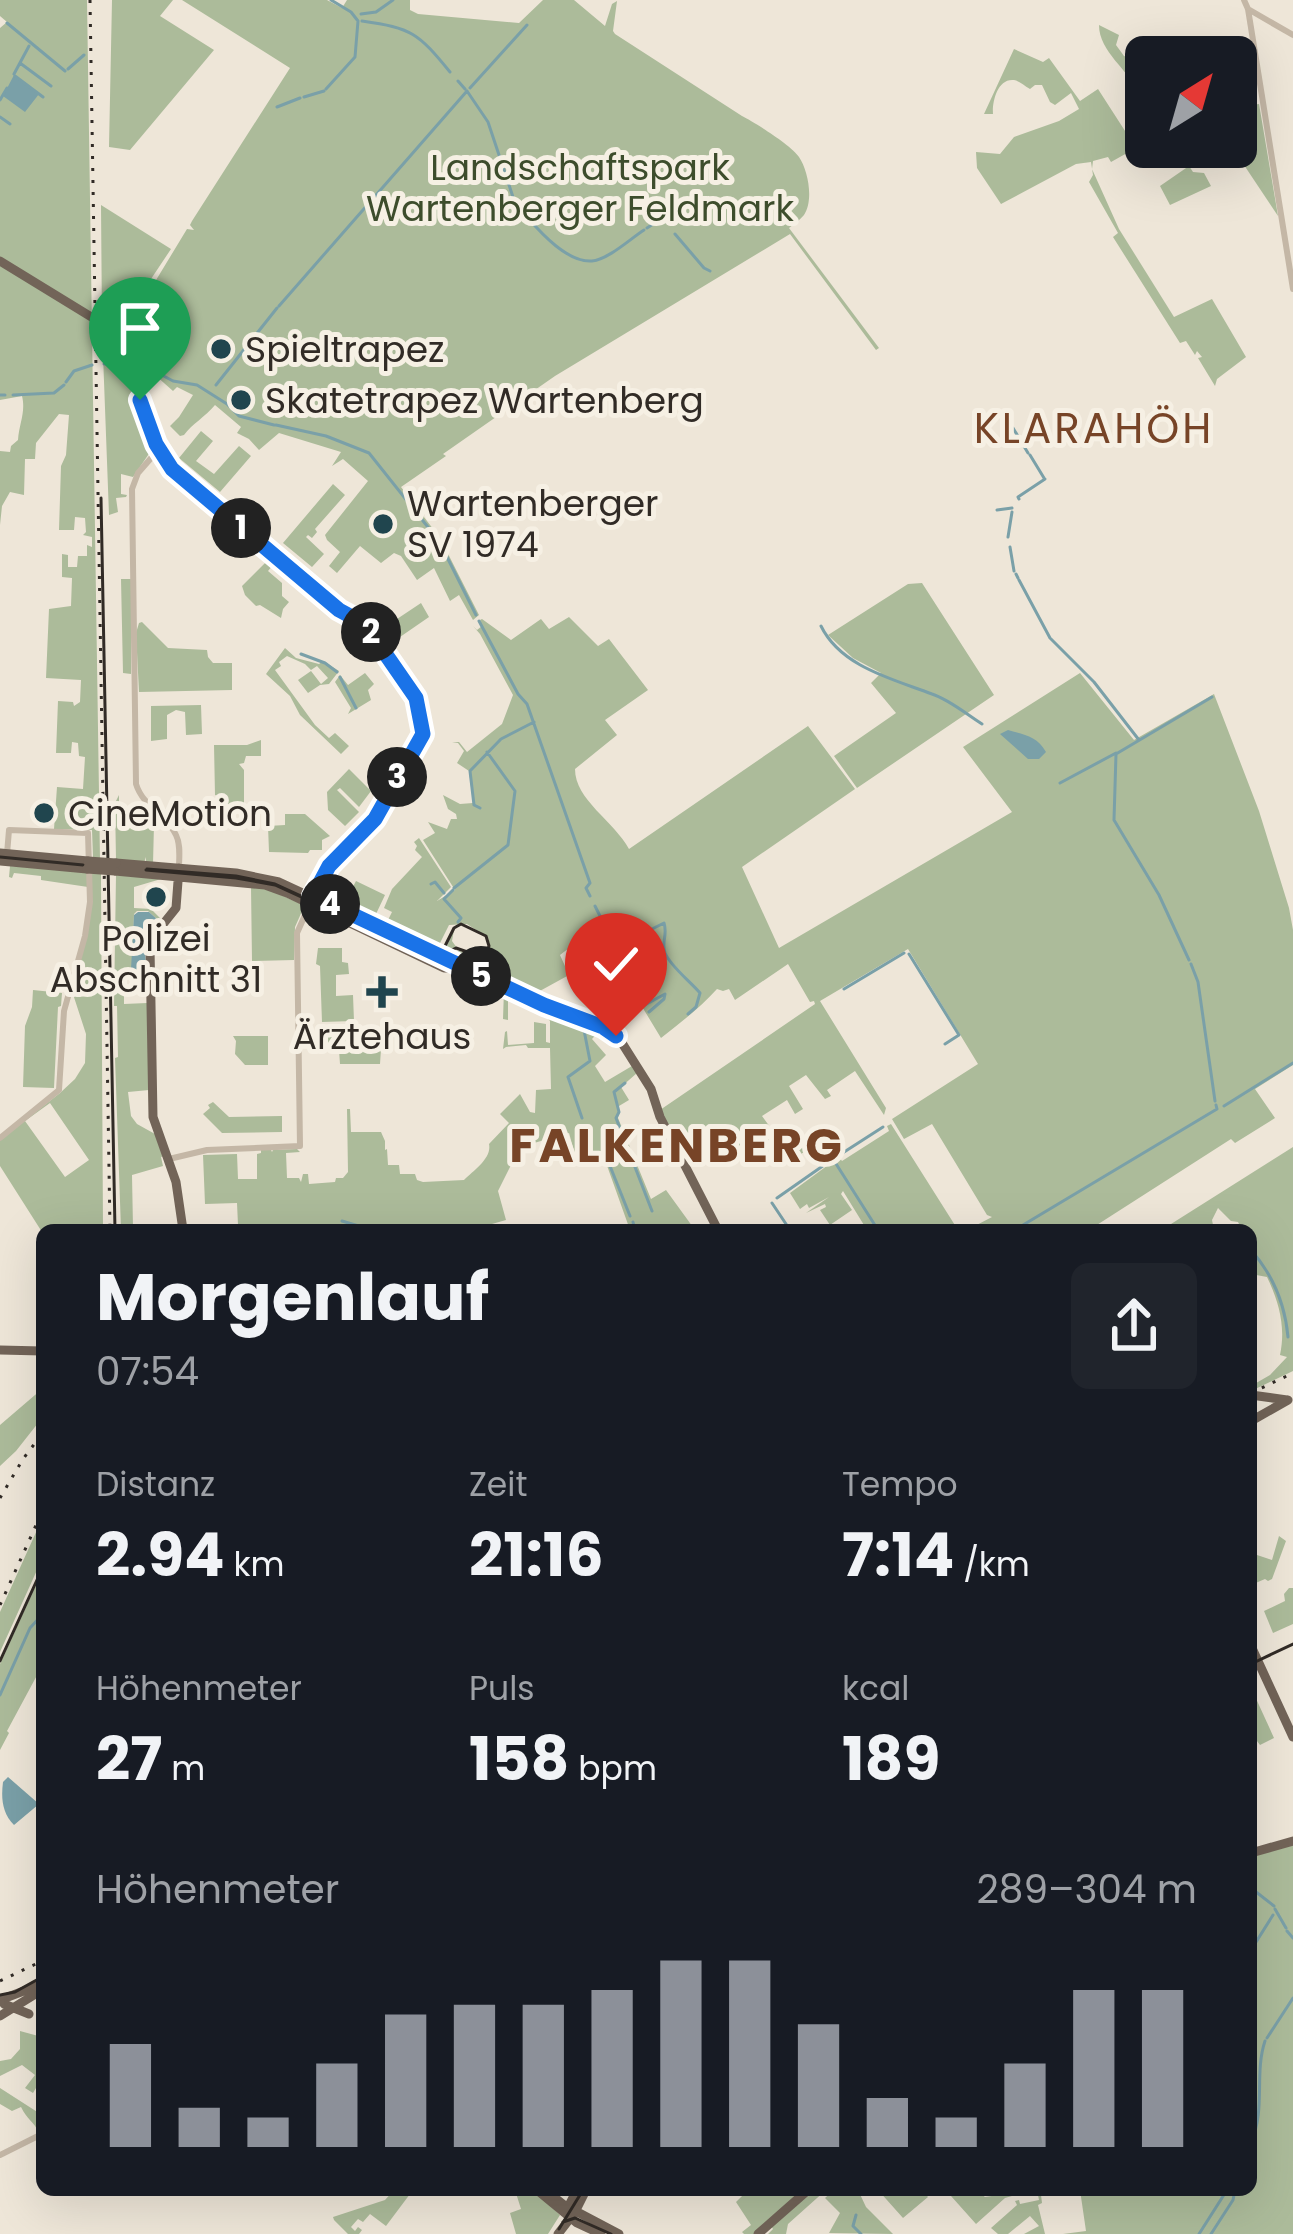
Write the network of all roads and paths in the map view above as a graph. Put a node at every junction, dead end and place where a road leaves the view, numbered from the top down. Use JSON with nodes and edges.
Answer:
{"nodes":[{"id":1,"x":1244,"y":0,"type":"edge"},
{"id":2,"x":1248,"y":9,"type":"junction"},
{"id":3,"x":1293,"y":35,"type":"edge"},
{"id":4,"x":0,"y":261,"type":"edge"},
{"id":5,"x":1293,"y":289,"type":"edge"},
{"id":6,"x":159,"y":448,"type":"junction"},
{"id":7,"x":4,"y":857,"type":"edge"},
{"id":8,"x":179,"y":872,"type":"junction"},
{"id":9,"x":311,"y":900,"type":"junction"},
{"id":10,"x":0,"y":1138,"type":"edge"},
{"id":11,"x":169,"y":1159,"type":"junction"},
{"id":12,"x":182,"y":1224,"type":"edge"},
{"id":13,"x":715,"y":1224,"type":"edge"},
{"id":14,"x":0,"y":1350,"type":"edge"},
{"id":15,"x":36,"y":1351,"type":"edge"},
{"id":16,"x":1257,"y":1399,"type":"edge"},
{"id":17,"x":1288,"y":1400,"type":"edge"},
{"id":18,"x":1267,"y":1405,"type":"junction"},
{"id":19,"x":1257,"y":1414,"type":"edge"},
{"id":20,"x":1257,"y":1659,"type":"edge"},
{"id":21,"x":1293,"y":1737,"type":"edge"},
{"id":22,"x":1293,"y":1841,"type":"edge"},
{"id":23,"x":1257,"y":1851,"type":"edge"},
{"id":24,"x":36,"y":1990,"type":"edge"},
{"id":25,"x":36,"y":1992,"type":"edge"},
{"id":26,"x":1,"y":2002,"type":"edge"},
{"id":27,"x":0,"y":2016,"type":"edge"},
{"id":28,"x":36,"y":2017,"type":"edge"},
{"id":29,"x":36,"y":2137,"type":"edge"},
{"id":30,"x":0,"y":2155,"type":"edge"},
{"id":31,"x":548,"y":2196,"type":"edge"},
{"id":32,"x":579,"y":2196,"type":"edge"},
{"id":33,"x":801,"y":2196,"type":"edge"},
{"id":34,"x":570,"y":2213,"type":"junction"},
{"id":35,"x":555,"y":2234,"type":"edge"},
{"id":36,"x":601,"y":2234,"type":"edge"},
{"id":37,"x":619,"y":2234,"type":"edge"},
{"id":38,"x":760,"y":2234,"type":"edge"}],
"edges":[{"from":1,"to":2,"type":"street"},
{"from":2,"to":3,"type":"street"},
{"from":2,"to":5,"type":"street"},
{"from":4,"to":6,"type":"main road"},
{"from":6,"to":8,"type":"street"},
{"from":6,"to":9,"type":"main road"},
{"from":7,"to":8,"type":"main road","bridge":true},
{"from":7,"to":10,"type":"street"},
{"from":8,"to":9,"type":"main road"},
{"from":8,"to":11,"type":"main road"},
{"from":9,"to":11,"type":"street"},
{"from":9,"to":13,"type":"main road"},
{"from":11,"to":12,"type":"main road"},
{"from":14,"to":15,"type":"main road"},
{"from":16,"to":18,"type":"main road"},
{"from":17,"to":18,"type":"main road"},
{"from":18,"to":19,"type":"main road"},
{"from":20,"to":21,"type":"main road"},
{"from":22,"to":23,"type":"main road"},
{"from":24,"to":26,"type":"main road"},
{"from":25,"to":27,"type":"main road"},
{"from":26,"to":28,"type":"main road","bridge":true},
{"from":29,"to":30,"type":"street"},
{"from":31,"to":34,"type":"main road"},
{"from":32,"to":34,"type":"main road"},
{"from":33,"to":38,"type":"main road"},
{"from":34,"to":35,"type":"main road"},
{"from":34,"to":36,"type":"main road"},
{"from":34,"to":37,"type":"main road"}]}
